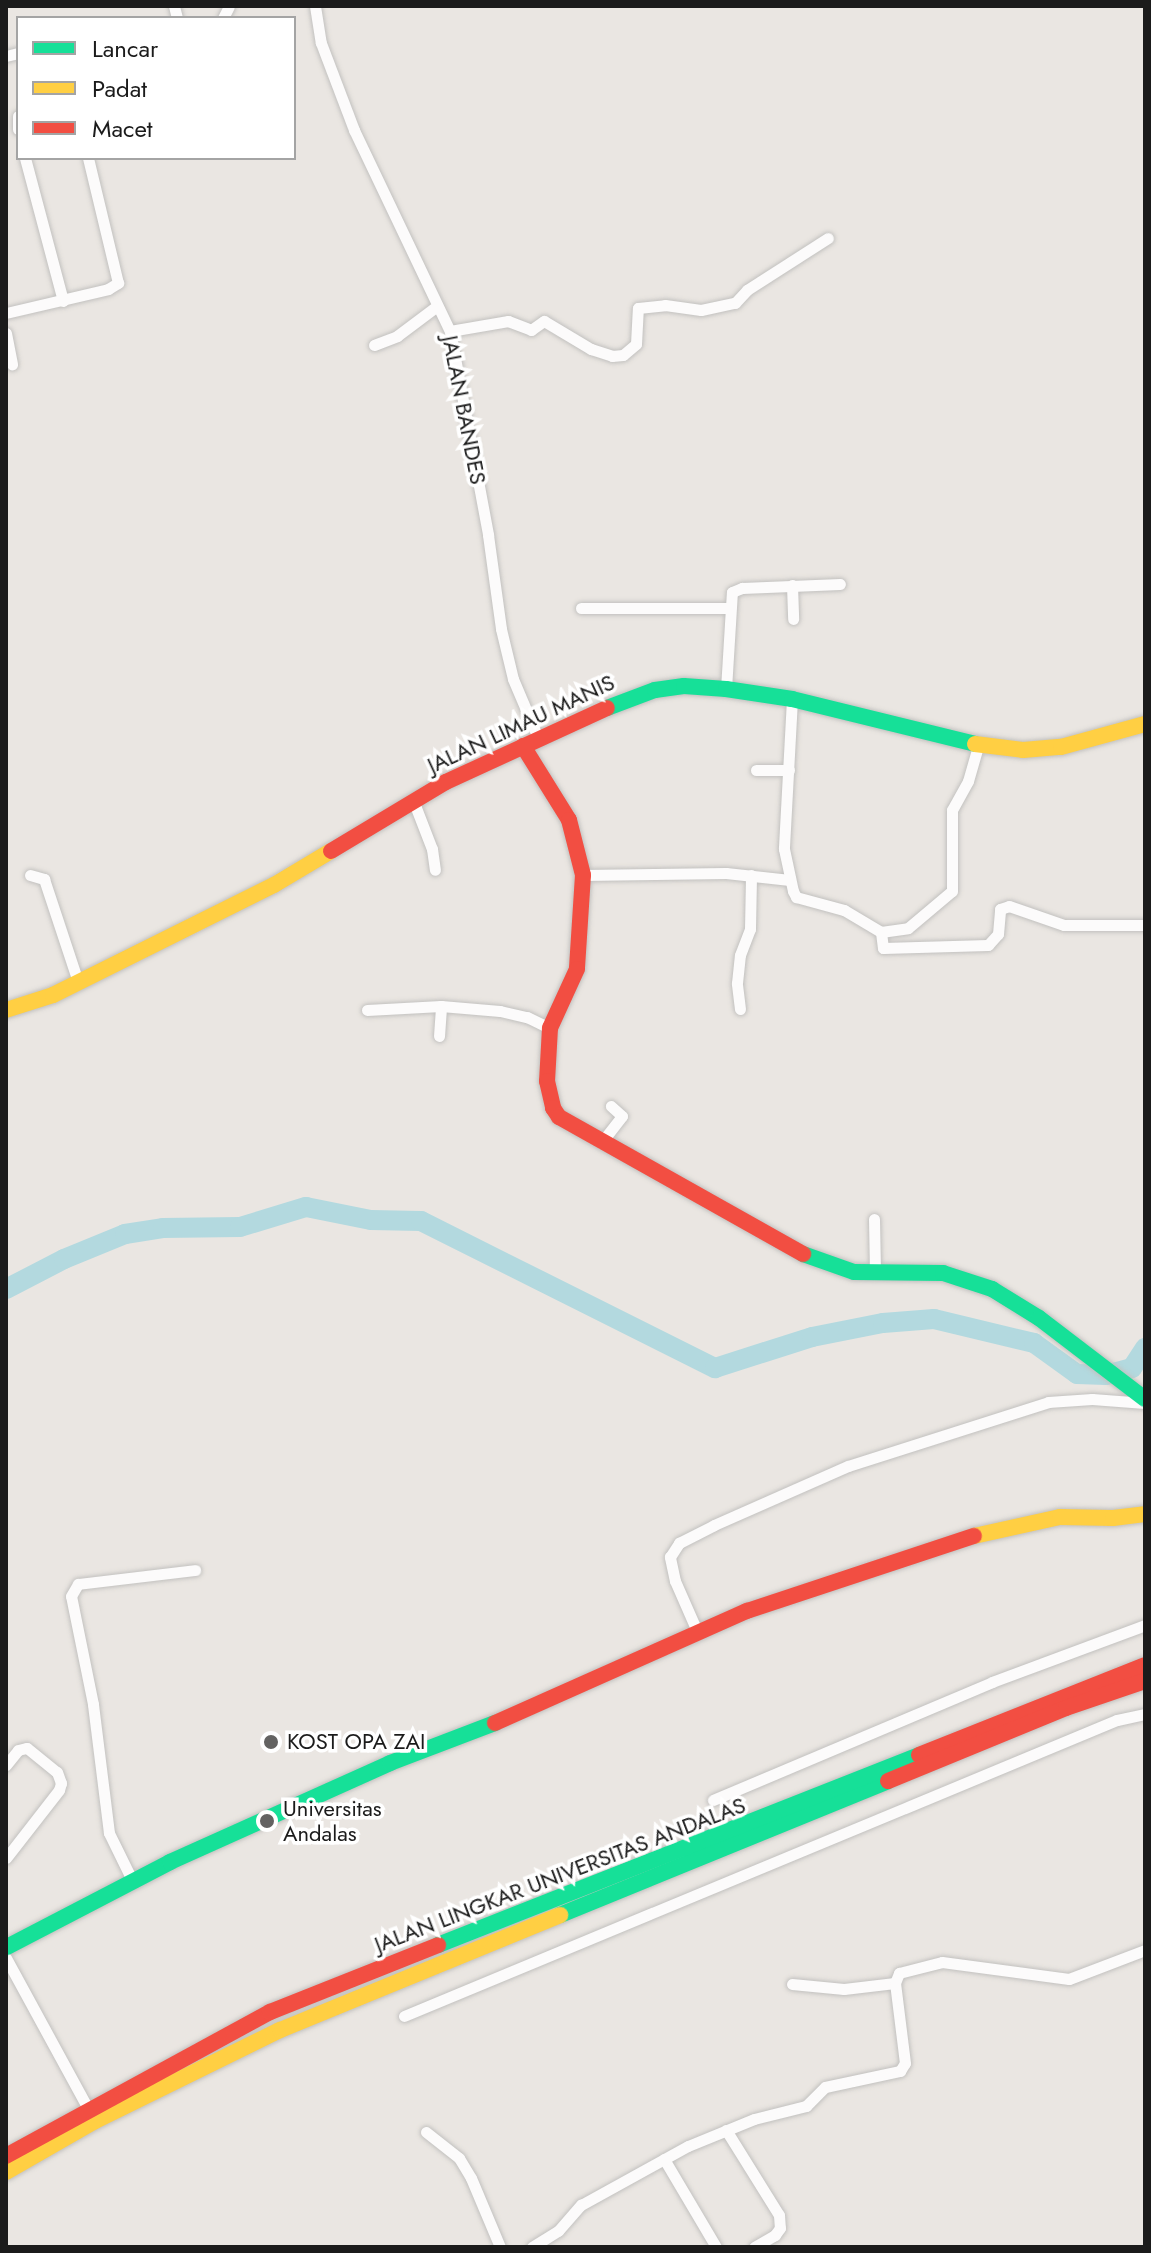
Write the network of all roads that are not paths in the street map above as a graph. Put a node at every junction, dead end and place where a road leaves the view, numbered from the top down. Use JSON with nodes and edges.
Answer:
{"nodes":[{"id":1,"x":315,"y":6,"type":"edge"},
{"id":2,"x":26,"y":160,"type":"edge"},
{"id":3,"x":89,"y":160,"type":"edge"},
{"id":4,"x":828,"y":238,"type":"dead end"},
{"id":5,"x":63,"y":301,"type":"junction"},
{"id":6,"x":437,"y":306,"type":"junction"},
{"id":7,"x":6,"y":313,"type":"edge"},
{"id":8,"x":450,"y":331,"type":"junction"},
{"id":9,"x":6,"y":333,"type":"edge"},
{"id":10,"x":374,"y":345,"type":"dead end"},
{"id":11,"x":12,"y":364,"type":"dead end"},
{"id":12,"x":840,"y":584,"type":"dead end"},
{"id":13,"x":792,"y":585,"type":"junction"},
{"id":14,"x":581,"y":608,"type":"dead end"},
{"id":15,"x":729,"y":608,"type":"junction"},
{"id":16,"x":793,"y":619,"type":"dead end"},
{"id":17,"x":726,"y":689,"type":"junction"},
{"id":18,"x":792,"y":699,"type":"junction"},
{"id":19,"x":1145,"y":724,"type":"edge"},
{"id":20,"x":530,"y":742,"type":"junction"},
{"id":21,"x":978,"y":745,"type":"junction"},
{"id":22,"x":756,"y":770,"type":"dead end"},
{"id":23,"x":789,"y":770,"type":"junction"},
{"id":24,"x":413,"y":800,"type":"junction"},
{"id":25,"x":435,"y":870,"type":"dead end"},
{"id":26,"x":30,"y":875,"type":"dead end"},
{"id":27,"x":583,"y":875,"type":"junction"},
{"id":28,"x":751,"y":875,"type":"junction"},
{"id":29,"x":790,"y":880,"type":"junction"},
{"id":30,"x":1145,"y":925,"type":"edge"},
{"id":31,"x":881,"y":932,"type":"junction"},
{"id":32,"x":78,"y":982,"type":"junction"},
{"id":33,"x":441,"y":1006,"type":"junction"},
{"id":34,"x":740,"y":1009,"type":"dead end"},
{"id":35,"x":6,"y":1010,"type":"edge"},
{"id":36,"x":367,"y":1010,"type":"dead end"},
{"id":37,"x":553,"y":1021,"type":"junction"},
{"id":38,"x":439,"y":1036,"type":"dead end"},
{"id":39,"x":611,"y":1106,"type":"dead end"},
{"id":40,"x":601,"y":1143,"type":"junction"},
{"id":41,"x":874,"y":1219,"type":"dead end"},
{"id":42,"x":875,"y":1271,"type":"junction"},
{"id":43,"x":1142,"y":1398,"type":"edge"},
{"id":44,"x":1145,"y":1514,"type":"edge"},
{"id":45,"x":195,"y":1570,"type":"dead end"},
{"id":46,"x":1145,"y":1625,"type":"edge"},
{"id":47,"x":697,"y":1631,"type":"junction"},
{"id":48,"x":1145,"y":1665,"type":"edge"},
{"id":49,"x":1145,"y":1681,"type":"edge"},
{"id":50,"x":1145,"y":1714,"type":"edge"},
{"id":51,"x":6,"y":1765,"type":"edge"},
{"id":52,"x":713,"y":1800,"type":"dead end"},
{"id":53,"x":6,"y":1858,"type":"edge"},
{"id":54,"x":133,"y":1882,"type":"junction"},
{"id":55,"x":1145,"y":1950,"type":"edge"},
{"id":56,"x":6,"y":1951,"type":"edge"},
{"id":57,"x":895,"y":1983,"type":"junction"},
{"id":58,"x":792,"y":1984,"type":"dead end"},
{"id":59,"x":404,"y":2016,"type":"dead end"},
{"id":60,"x":92,"y":2116,"type":"junction"},
{"id":61,"x":726,"y":2130,"type":"junction"},
{"id":62,"x":426,"y":2132,"type":"dead end"},
{"id":63,"x":6,"y":2156,"type":"edge"},
{"id":64,"x":664,"y":2159,"type":"junction"},
{"id":65,"x":6,"y":2172,"type":"edge"},
{"id":66,"x":500,"y":2247,"type":"edge"},
{"id":67,"x":532,"y":2247,"type":"edge"},
{"id":68,"x":716,"y":2247,"type":"edge"},
{"id":69,"x":754,"y":2247,"type":"edge"}],
"edges":[{"from":1,"to":6,"type":"street","name":"JALAN BANDES"},
{"from":2,"to":5,"type":"street"},
{"from":3,"to":5,"type":"street"},
{"from":4,"to":8,"type":"street"},
{"from":5,"to":7,"type":"street"},
{"from":6,"to":8,"type":"street","name":"JALAN BANDES"},
{"from":6,"to":10,"type":"street"},
{"from":8,"to":20,"type":"street","name":"JALAN BANDES"},
{"from":9,"to":11,"type":"street"},
{"from":12,"to":13,"type":"street"},
{"from":13,"to":15,"type":"street"},
{"from":13,"to":16,"type":"street"},
{"from":14,"to":15,"type":"street"},
{"from":15,"to":17,"type":"street"},
{"from":17,"to":18,"type":"street","name":"JALAN LIMAU MANIS"},
{"from":17,"to":20,"type":"street","name":"JALAN LIMAU MANIS"},
{"from":18,"to":21,"type":"street","name":"JALAN LIMAU MANIS"},
{"from":18,"to":23,"type":"street"},
{"from":19,"to":21,"type":"street","name":"JALAN LIMAU MANIS"},
{"from":20,"to":24,"type":"street","name":"JALAN LIMAU MANIS"},
{"from":20,"to":27,"type":"street"},
{"from":21,"to":31,"type":"street"},
{"from":22,"to":23,"type":"street"},
{"from":23,"to":29,"type":"street"},
{"from":24,"to":25,"type":"street"},
{"from":24,"to":32,"type":"street","name":"JALAN LIMAU MANIS"},
{"from":26,"to":32,"type":"street"},
{"from":27,"to":28,"type":"street"},
{"from":27,"to":37,"type":"street"},
{"from":28,"to":29,"type":"street"},
{"from":28,"to":34,"type":"street"},
{"from":29,"to":31,"type":"street"},
{"from":30,"to":31,"type":"street"},
{"from":32,"to":35,"type":"street","name":"JALAN LIMAU MANIS"},
{"from":33,"to":36,"type":"street"},
{"from":33,"to":37,"type":"street"},
{"from":33,"to":38,"type":"street"},
{"from":37,"to":40,"type":"street"},
{"from":39,"to":40,"type":"street"},
{"from":40,"to":42,"type":"street"},
{"from":41,"to":42,"type":"street"},
{"from":42,"to":43,"type":"street"},
{"from":43,"to":47,"type":"street"},
{"from":44,"to":47,"type":"street"},
{"from":45,"to":54,"type":"street"},
{"from":46,"to":52,"type":"street"},
{"from":47,"to":54,"type":"street"},
{"from":48,"to":60,"type":"street","name":"JALAN LINGKAR UNIVERSITAS ANDALAS"},
{"from":49,"to":60,"type":"street","name":"JALAN LINGKAR UNIVERSITAS ANDALAS"},
{"from":50,"to":59,"type":"street"},
{"from":51,"to":53,"type":"street"},
{"from":54,"to":56,"type":"street"},
{"from":55,"to":57,"type":"street"},
{"from":56,"to":60,"type":"street"},
{"from":57,"to":58,"type":"street"},
{"from":57,"to":61,"type":"street"},
{"from":60,"to":63,"type":"street","name":"JALAN LINGKAR UNIVERSITAS ANDALAS"},
{"from":60,"to":65,"type":"street","name":"JALAN LINGKAR UNIVERSITAS ANDALAS"},
{"from":61,"to":64,"type":"street"},
{"from":61,"to":69,"type":"street"},
{"from":62,"to":66,"type":"street"},
{"from":64,"to":67,"type":"street"},
{"from":64,"to":68,"type":"street"}]}
